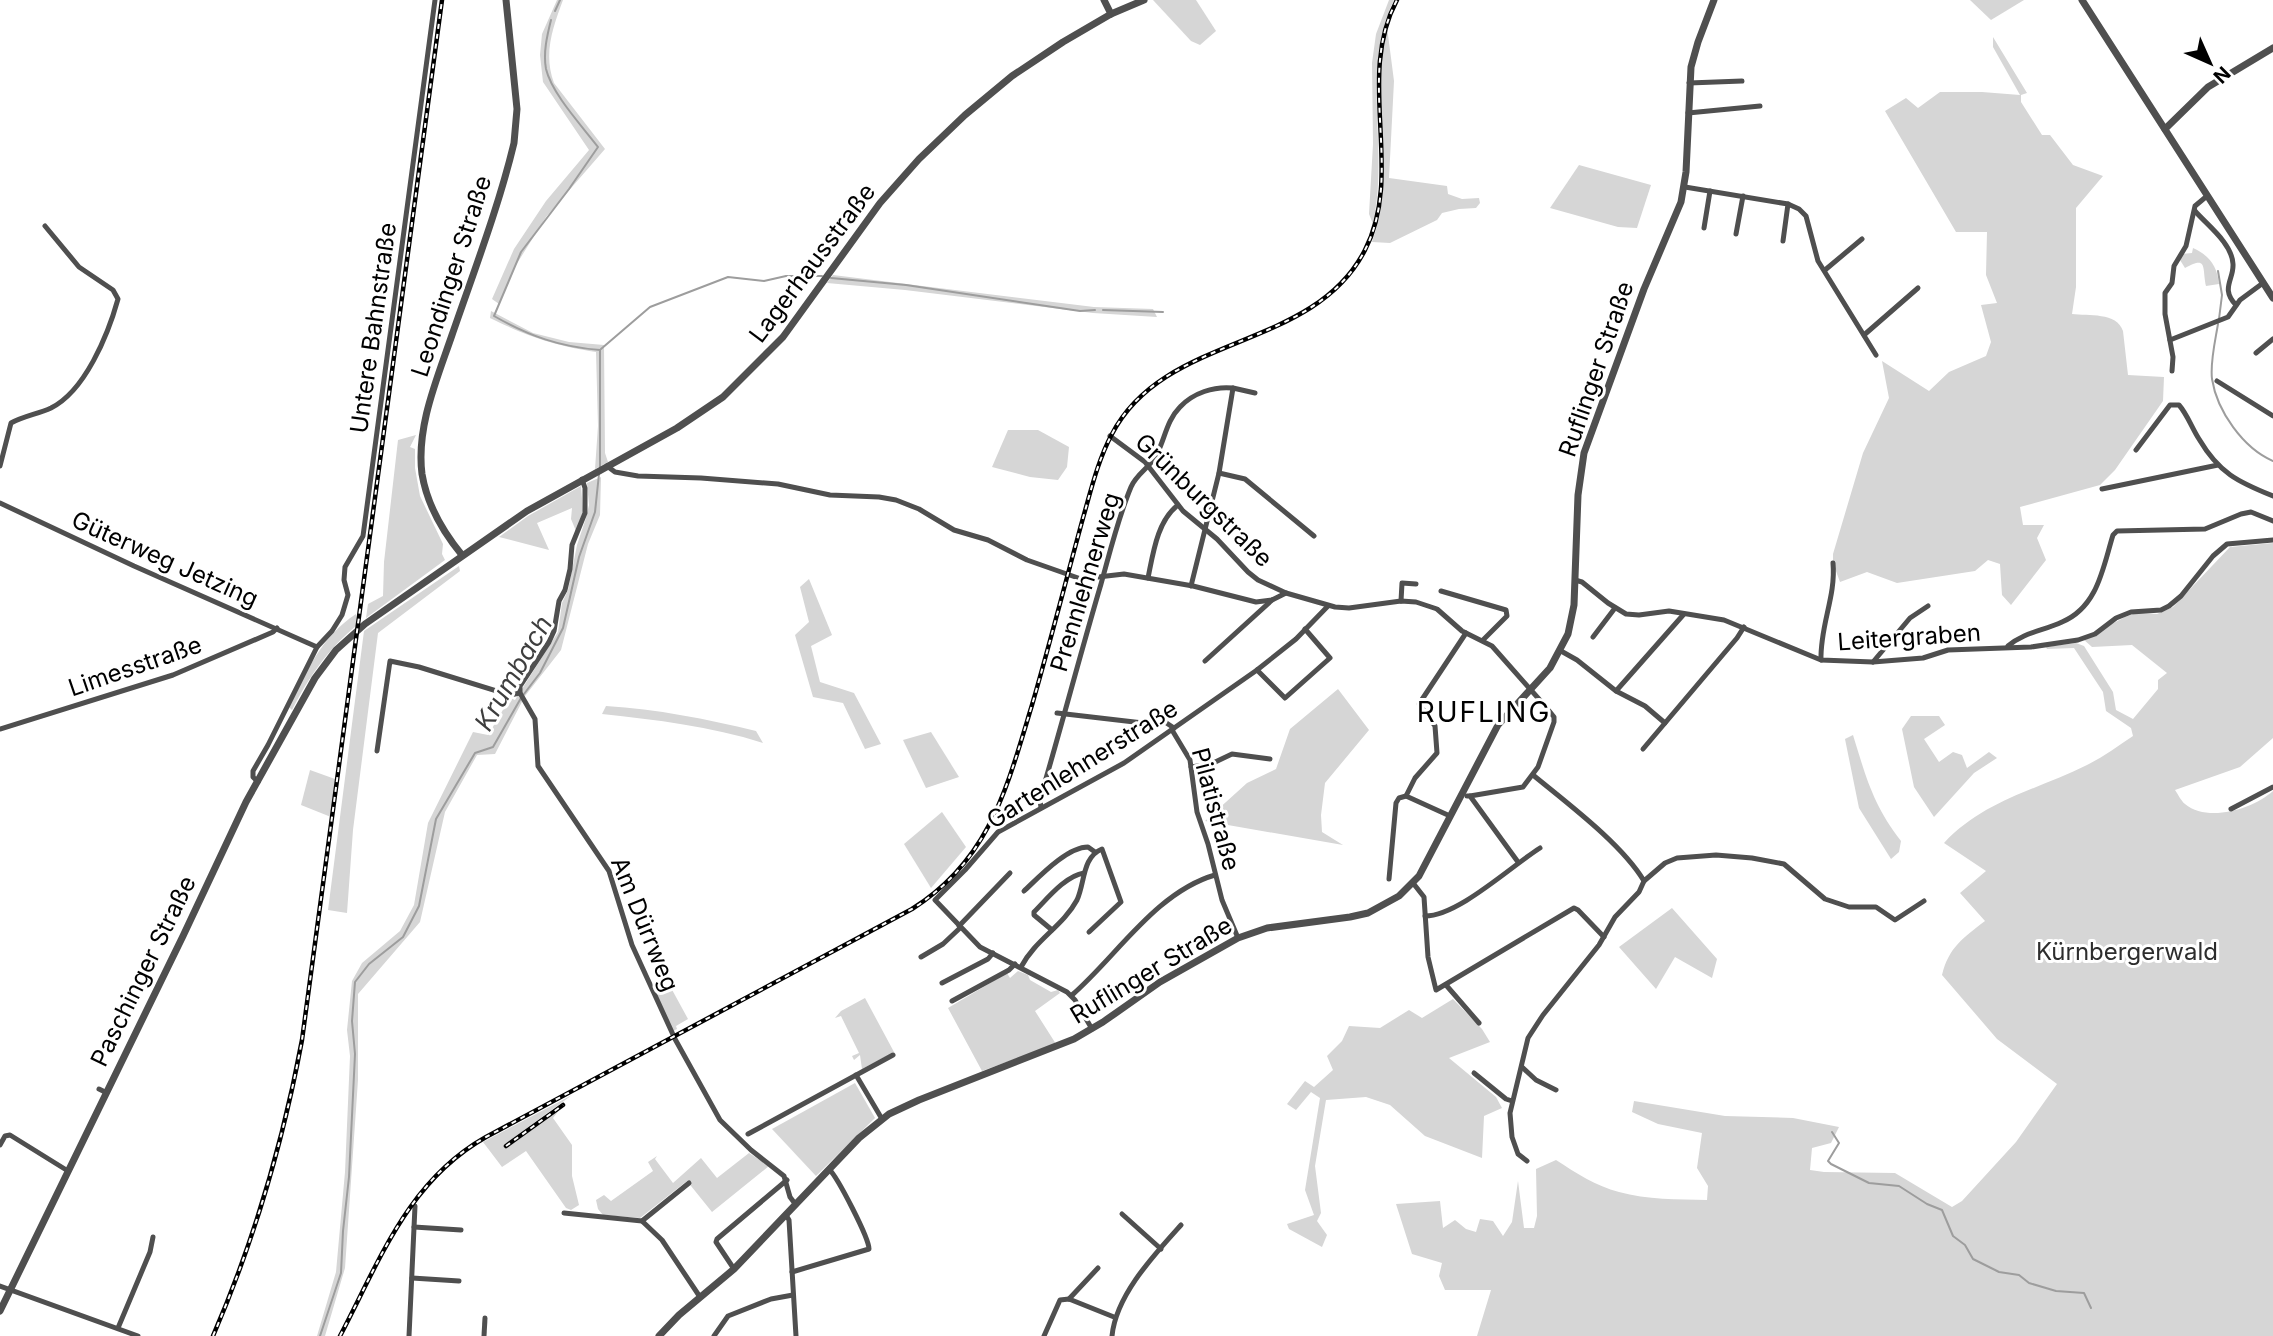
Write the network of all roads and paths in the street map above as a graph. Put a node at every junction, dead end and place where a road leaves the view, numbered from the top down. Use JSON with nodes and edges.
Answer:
{"nodes":[{"id":1,"x":435,"y":0,"type":"edge"},
{"id":2,"x":506,"y":0,"type":"edge"},
{"id":3,"x":1104,"y":0,"type":"edge"},
{"id":4,"x":1144,"y":0,"type":"edge"},
{"id":5,"x":1714,"y":0,"type":"edge"},
{"id":6,"x":2082,"y":0,"type":"edge"},
{"id":7,"x":1111,"y":14,"type":"junction"},
{"id":8,"x":2273,"y":48,"type":"edge"},
{"id":9,"x":1742,"y":81,"type":"dead end"},
{"id":10,"x":1689,"y":83,"type":"junction"},
{"id":11,"x":1760,"y":106,"type":"dead end"},
{"id":12,"x":1688,"y":113,"type":"junction"},
{"id":13,"x":2165,"y":129,"type":"junction"},
{"id":14,"x":1685,"y":187,"type":"junction"},
{"id":15,"x":1710,"y":191,"type":"junction"},
{"id":16,"x":1743,"y":196,"type":"junction"},
{"id":17,"x":2207,"y":196,"type":"junction"},
{"id":18,"x":1788,"y":204,"type":"junction"},
{"id":19,"x":2195,"y":211,"type":"junction"},
{"id":20,"x":46,"y":226,"type":"dead end"},
{"id":21,"x":1704,"y":228,"type":"dead end"},
{"id":22,"x":1736,"y":233,"type":"dead end"},
{"id":23,"x":1862,"y":239,"type":"dead end"},
{"id":24,"x":1783,"y":241,"type":"dead end"},
{"id":25,"x":1825,"y":270,"type":"junction"},
{"id":26,"x":2263,"y":283,"type":"junction"},
{"id":27,"x":1918,"y":288,"type":"dead end"},
{"id":28,"x":2273,"y":298,"type":"edge"},
{"id":29,"x":2236,"y":304,"type":"junction"},
{"id":30,"x":1864,"y":335,"type":"junction"},
{"id":31,"x":2273,"y":339,"type":"edge"},
{"id":32,"x":2170,"y":340,"type":"junction"},
{"id":33,"x":2256,"y":353,"type":"dead end"},
{"id":34,"x":1876,"y":355,"type":"dead end"},
{"id":35,"x":2172,"y":371,"type":"dead end"},
{"id":36,"x":2217,"y":381,"type":"dead end"},
{"id":37,"x":1233,"y":388,"type":"junction"},
{"id":38,"x":1255,"y":393,"type":"dead end"},
{"id":39,"x":2273,"y":416,"type":"edge"},
{"id":40,"x":1111,"y":436,"type":"dead end"},
{"id":41,"x":2136,"y":450,"type":"dead end"},
{"id":42,"x":0,"y":466,"type":"edge"},
{"id":43,"x":1148,"y":466,"type":"junction"},
{"id":44,"x":2218,"y":466,"type":"junction"},
{"id":45,"x":601,"y":469,"type":"junction"},
{"id":46,"x":1219,"y":472,"type":"junction"},
{"id":47,"x":582,"y":479,"type":"junction"},
{"id":48,"x":2102,"y":489,"type":"dead end"},
{"id":49,"x":2273,"y":496,"type":"edge"},
{"id":50,"x":0,"y":503,"type":"edge"},
{"id":51,"x":1178,"y":505,"type":"junction"},
{"id":52,"x":2273,"y":521,"type":"edge"},
{"id":53,"x":1206,"y":530,"type":"junction"},
{"id":54,"x":1314,"y":536,"type":"dead end"},
{"id":55,"x":2273,"y":540,"type":"edge"},
{"id":56,"x":462,"y":555,"type":"junction"},
{"id":57,"x":1833,"y":563,"type":"dead end"},
{"id":58,"x":1103,"y":576,"type":"junction"},
{"id":59,"x":1148,"y":578,"type":"junction"},
{"id":60,"x":1575,"y":580,"type":"junction"},
{"id":61,"x":1416,"y":584,"type":"dead end"},
{"id":62,"x":1191,"y":586,"type":"junction"},
{"id":63,"x":1441,"y":591,"type":"dead end"},
{"id":64,"x":1286,"y":593,"type":"junction"},
{"id":65,"x":1272,"y":600,"type":"junction"},
{"id":66,"x":1401,"y":601,"type":"junction"},
{"id":67,"x":1328,"y":606,"type":"junction"},
{"id":68,"x":1928,"y":606,"type":"dead end"},
{"id":69,"x":1615,"y":608,"type":"junction"},
{"id":70,"x":1684,"y":614,"type":"junction"},
{"id":71,"x":1744,"y":627,"type":"junction"},
{"id":72,"x":277,"y":628,"type":"junction"},
{"id":73,"x":1305,"y":629,"type":"junction"},
{"id":74,"x":1466,"y":633,"type":"junction"},
{"id":75,"x":1593,"y":637,"type":"dead end"},
{"id":76,"x":1483,"y":640,"type":"junction"},
{"id":77,"x":2008,"y":646,"type":"junction"},
{"id":78,"x":317,"y":647,"type":"junction"},
{"id":79,"x":1561,"y":651,"type":"junction"},
{"id":80,"x":1821,"y":660,"type":"junction"},
{"id":81,"x":1205,"y":661,"type":"dead end"},
{"id":82,"x":1873,"y":662,"type":"junction"},
{"id":83,"x":1257,"y":670,"type":"junction"},
{"id":84,"x":1529,"y":690,"type":"junction"},
{"id":85,"x":1616,"y":691,"type":"junction"},
{"id":86,"x":522,"y":696,"type":"junction"},
{"id":87,"x":1057,"y":713,"type":"dead end"},
{"id":88,"x":1065,"y":714,"type":"junction"},
{"id":89,"x":1665,"y":723,"type":"junction"},
{"id":90,"x":0,"y":729,"type":"edge"},
{"id":91,"x":1173,"y":729,"type":"junction"},
{"id":92,"x":1643,"y":749,"type":"dead end"},
{"id":93,"x":377,"y":751,"type":"dead end"},
{"id":94,"x":1270,"y":759,"type":"dead end"},
{"id":95,"x":1191,"y":766,"type":"junction"},
{"id":96,"x":1533,"y":775,"type":"junction"},
{"id":97,"x":258,"y":782,"type":"junction"},
{"id":98,"x":2273,"y":787,"type":"edge"},
{"id":99,"x":1461,"y":794,"type":"junction"},
{"id":100,"x":1406,"y":796,"type":"junction"},
{"id":101,"x":1470,"y":796,"type":"junction"},
{"id":102,"x":1041,"y":808,"type":"junction"},
{"id":103,"x":2231,"y":809,"type":"dead end"},
{"id":104,"x":1450,"y":816,"type":"junction"},
{"id":105,"x":1540,"y":848,"type":"dead end"},
{"id":106,"x":1094,"y":852,"type":"junction"},
{"id":107,"x":1518,"y":862,"type":"junction"},
{"id":108,"x":1010,"y":873,"type":"dead end"},
{"id":109,"x":1084,"y":873,"type":"junction"},
{"id":110,"x":1215,"y":875,"type":"junction"},
{"id":111,"x":1389,"y":879,"type":"dead end"},
{"id":112,"x":1644,"y":881,"type":"junction"},
{"id":113,"x":1413,"y":883,"type":"junction"},
{"id":114,"x":1024,"y":891,"type":"dead end"},
{"id":115,"x":1924,"y":901,"type":"dead end"},
{"id":116,"x":1424,"y":916,"type":"junction"},
{"id":117,"x":960,"y":927,"type":"junction"},
{"id":118,"x":1052,"y":930,"type":"junction"},
{"id":119,"x":1089,"y":932,"type":"dead end"},
{"id":120,"x":1604,"y":937,"type":"junction"},
{"id":121,"x":1238,"y":938,"type":"junction"},
{"id":122,"x":993,"y":953,"type":"junction"},
{"id":123,"x":920,"y":957,"type":"dead end"},
{"id":124,"x":1015,"y":964,"type":"junction"},
{"id":125,"x":1021,"y":967,"type":"junction"},
{"id":126,"x":942,"y":983,"type":"dead end"},
{"id":127,"x":1446,"y":985,"type":"junction"},
{"id":128,"x":1072,"y":995,"type":"junction"},
{"id":129,"x":952,"y":1001,"type":"dead end"},
{"id":130,"x":1479,"y":1023,"type":"dead end"},
{"id":131,"x":1092,"y":1029,"type":"junction"},
{"id":132,"x":892,"y":1055,"type":"dead end"},
{"id":133,"x":1522,"y":1067,"type":"junction"},
{"id":134,"x":1474,"y":1073,"type":"dead end"},
{"id":135,"x":856,"y":1075,"type":"junction"},
{"id":136,"x":1556,"y":1090,"type":"dead end"},
{"id":137,"x":1513,"y":1101,"type":"junction"},
{"id":138,"x":882,"y":1119,"type":"junction"},
{"id":139,"x":747,"y":1134,"type":"dead end"},
{"id":140,"x":0,"y":1145,"type":"edge"},
{"id":141,"x":1527,"y":1161,"type":"dead end"},
{"id":142,"x":829,"y":1169,"type":"junction"},
{"id":143,"x":67,"y":1170,"type":"junction"},
{"id":144,"x":787,"y":1181,"type":"junction"},
{"id":145,"x":689,"y":1183,"type":"dead end"},
{"id":146,"x":796,"y":1205,"type":"junction"},
{"id":147,"x":415,"y":1206,"type":"dead end"},
{"id":148,"x":564,"y":1213,"type":"dead end"},
{"id":149,"x":1122,"y":1214,"type":"dead end"},
{"id":150,"x":786,"y":1215,"type":"junction"},
{"id":151,"x":642,"y":1222,"type":"junction"},
{"id":152,"x":1181,"y":1225,"type":"dead end"},
{"id":153,"x":414,"y":1227,"type":"junction"},
{"id":154,"x":461,"y":1230,"type":"dead end"},
{"id":155,"x":153,"y":1237,"type":"dead end"},
{"id":156,"x":1161,"y":1249,"type":"junction"},
{"id":157,"x":1098,"y":1268,"type":"dead end"},
{"id":158,"x":734,"y":1269,"type":"junction"},
{"id":159,"x":792,"y":1272,"type":"junction"},
{"id":160,"x":412,"y":1279,"type":"junction"},
{"id":161,"x":459,"y":1281,"type":"dead end"},
{"id":162,"x":0,"y":1286,"type":"edge"},
{"id":163,"x":11,"y":1290,"type":"junction"},
{"id":164,"x":793,"y":1295,"type":"junction"},
{"id":165,"x":700,"y":1297,"type":"junction"},
{"id":166,"x":1069,"y":1299,"type":"junction"},
{"id":167,"x":0,"y":1311,"type":"edge"},
{"id":168,"x":1114,"y":1317,"type":"junction"},
{"id":169,"x":485,"y":1318,"type":"dead end"},
{"id":170,"x":118,"y":1328,"type":"junction"},
{"id":171,"x":138,"y":1336,"type":"edge"},
{"id":172,"x":409,"y":1336,"type":"edge"},
{"id":173,"x":484,"y":1336,"type":"edge"},
{"id":174,"x":659,"y":1336,"type":"edge"},
{"id":175,"x":714,"y":1336,"type":"edge"},
{"id":176,"x":796,"y":1336,"type":"edge"},
{"id":177,"x":1044,"y":1336,"type":"edge"},
{"id":178,"x":1111,"y":1336,"type":"edge"}],
"edges":[{"from":1,"to":78,"type":"street","name":"Untere Bahnstraße"},
{"from":2,"to":56,"type":"street","name":"Leondinger Straße"},
{"from":3,"to":7,"type":"street"},
{"from":4,"to":7,"type":"street","name":"Lagerhausstraße"},
{"from":5,"to":10,"type":"street","name":"Ruflinger Straße"},
{"from":6,"to":13,"type":"street"},
{"from":7,"to":45,"type":"street","name":"Lagerhausstraße"},
{"from":8,"to":13,"type":"street"},
{"from":9,"to":10,"type":"street"},
{"from":10,"to":12,"type":"street","name":"Ruflinger Straße"},
{"from":11,"to":12,"type":"street"},
{"from":12,"to":14,"type":"street","name":"Ruflinger Straße"},
{"from":13,"to":17,"type":"street"},
{"from":14,"to":15,"type":"street"},
{"from":14,"to":60,"type":"street","name":"Ruflinger Straße"},
{"from":15,"to":16,"type":"street"},
{"from":15,"to":21,"type":"street"},
{"from":16,"to":18,"type":"street"},
{"from":16,"to":22,"type":"street"},
{"from":17,"to":19,"type":"street"},
{"from":17,"to":26,"type":"street"},
{"from":18,"to":24,"type":"street"},
{"from":18,"to":25,"type":"street"},
{"from":19,"to":29,"type":"street"},
{"from":19,"to":32,"type":"street"},
{"from":20,"to":42,"type":"street"},
{"from":23,"to":25,"type":"street"},
{"from":25,"to":30,"type":"street"},
{"from":26,"to":28,"type":"street"},
{"from":26,"to":29,"type":"street"},
{"from":27,"to":30,"type":"street"},
{"from":29,"to":32,"type":"street"},
{"from":30,"to":34,"type":"street"},
{"from":31,"to":33,"type":"street"},
{"from":32,"to":35,"type":"street"},
{"from":36,"to":39,"type":"street"},
{"from":37,"to":38,"type":"street"},
{"from":37,"to":43,"type":"street","name":"Prennlehnerweg"},
{"from":37,"to":46,"type":"street"},
{"from":40,"to":43,"type":"street","name":"Grünburgstraße"},
{"from":41,"to":44,"type":"street"},
{"from":43,"to":51,"type":"street","name":"Grünburgstraße"},
{"from":43,"to":58,"type":"street","name":"Prennlehnerweg"},
{"from":44,"to":48,"type":"street"},
{"from":44,"to":49,"type":"street"},
{"from":45,"to":47,"type":"street","name":"Lagerhausstraße"},
{"from":45,"to":58,"type":"street"},
{"from":46,"to":53,"type":"street"},
{"from":46,"to":54,"type":"street"},
{"from":47,"to":56,"type":"street","name":"Lagerhausstraße"},
{"from":47,"to":86,"type":"street"},
{"from":50,"to":72,"type":"street","name":"Güterweg Jetzing"},
{"from":51,"to":53,"type":"street","name":"Grünburgstraße"},
{"from":51,"to":59,"type":"street"},
{"from":52,"to":77,"type":"street"},
{"from":53,"to":62,"type":"street"},
{"from":53,"to":64,"type":"street","name":"Grünburgstraße"},
{"from":55,"to":77,"type":"street","name":"Leitergraben"},
{"from":56,"to":97,"type":"street","name":"Paschinger Straße"},
{"from":57,"to":80,"type":"street"},
{"from":58,"to":59,"type":"street"},
{"from":58,"to":88,"type":"street","name":"Prennlehnerweg"},
{"from":59,"to":62,"type":"street"},
{"from":60,"to":69,"type":"street","name":"Leitergraben"},
{"from":60,"to":79,"type":"street","name":"Ruflinger Straße"},
{"from":61,"to":66,"type":"street"},
{"from":62,"to":65,"type":"street"},
{"from":63,"to":76,"type":"street"},
{"from":64,"to":65,"type":"street"},
{"from":64,"to":67,"type":"street","name":"Grünburgstraße"},
{"from":65,"to":81,"type":"street"},
{"from":66,"to":67,"type":"street","name":"Grünburgstraße"},
{"from":66,"to":74,"type":"street","name":"Grünburgstraße"},
{"from":67,"to":73,"type":"street","name":"Gartenlehnerstraße"},
{"from":68,"to":82,"type":"street"},
{"from":69,"to":70,"type":"street","name":"Leitergraben"},
{"from":69,"to":75,"type":"street"},
{"from":70,"to":71,"type":"street","name":"Leitergraben"},
{"from":70,"to":85,"type":"street"},
{"from":71,"to":80,"type":"street","name":"Leitergraben"},
{"from":71,"to":89,"type":"street"},
{"from":72,"to":78,"type":"street","name":"Güterweg Jetzing"},
{"from":72,"to":90,"type":"street","name":"Limesstraße"},
{"from":73,"to":83,"type":"street","name":"Gartenlehnerstraße"},
{"from":73,"to":83,"type":"street"},
{"from":74,"to":76,"type":"street","name":"Grünburgstraße"},
{"from":74,"to":100,"type":"street"},
{"from":76,"to":84,"type":"street","name":"Grünburgstraße"},
{"from":77,"to":82,"type":"street","name":"Leitergraben"},
{"from":78,"to":97,"type":"street","name":"Untere Bahnstraße"},
{"from":79,"to":84,"type":"street","name":"Ruflinger Straße"},
{"from":79,"to":85,"type":"street"},
{"from":80,"to":82,"type":"street","name":"Leitergraben"},
{"from":83,"to":91,"type":"street","name":"Gartenlehnerstraße"},
{"from":84,"to":96,"type":"street","name":"Grünburgstraße"},
{"from":84,"to":99,"type":"street","name":"Ruflinger Straße"},
{"from":85,"to":89,"type":"street"},
{"from":86,"to":93,"type":"street"},
{"from":86,"to":144,"type":"street","name":"Am Dürrweg"},
{"from":87,"to":88,"type":"street"},
{"from":88,"to":91,"type":"street"},
{"from":88,"to":102,"type":"street","name":"Prennlehnerweg"},
{"from":89,"to":92,"type":"street"},
{"from":91,"to":95,"type":"street","name":"Pilatistraße"},
{"from":91,"to":102,"type":"street","name":"Gartenlehnerstraße"},
{"from":94,"to":95,"type":"street"},
{"from":95,"to":110,"type":"street","name":"Pilatistraße"},
{"from":96,"to":101,"type":"street"},
{"from":96,"to":112,"type":"street"},
{"from":97,"to":143,"type":"street","name":"Paschinger Straße"},
{"from":98,"to":103,"type":"street"},
{"from":99,"to":101,"type":"street"},
{"from":99,"to":104,"type":"street","name":"Ruflinger Straße"},
{"from":100,"to":104,"type":"street"},
{"from":100,"to":111,"type":"street"},
{"from":101,"to":107,"type":"street"},
{"from":102,"to":117,"type":"street","name":"Gartenlehnerstraße"},
{"from":104,"to":113,"type":"street","name":"Ruflinger Straße"},
{"from":105,"to":107,"type":"street"},
{"from":106,"to":109,"type":"street"},
{"from":106,"to":114,"type":"street"},
{"from":106,"to":119,"type":"street"},
{"from":107,"to":116,"type":"street"},
{"from":108,"to":117,"type":"street"},
{"from":109,"to":118,"type":"street"},
{"from":109,"to":118,"type":"street"},
{"from":110,"to":121,"type":"street","name":"Pilatistraße"},
{"from":110,"to":128,"type":"street"},
{"from":112,"to":115,"type":"street"},
{"from":112,"to":120,"type":"street"},
{"from":113,"to":116,"type":"street"},
{"from":113,"to":121,"type":"street","name":"Ruflinger Straße"},
{"from":116,"to":127,"type":"street"},
{"from":117,"to":122,"type":"street"},
{"from":117,"to":123,"type":"street"},
{"from":118,"to":125,"type":"street"},
{"from":120,"to":127,"type":"street"},
{"from":120,"to":133,"type":"street"},
{"from":121,"to":131,"type":"street","name":"Ruflinger Straße"},
{"from":122,"to":124,"type":"street"},
{"from":122,"to":126,"type":"street"},
{"from":124,"to":125,"type":"street"},
{"from":124,"to":129,"type":"street"},
{"from":125,"to":128,"type":"street"},
{"from":127,"to":130,"type":"street"},
{"from":128,"to":131,"type":"street"},
{"from":131,"to":138,"type":"street","name":"Ruflinger Straße"},
{"from":132,"to":135,"type":"street"},
{"from":133,"to":136,"type":"street"},
{"from":133,"to":137,"type":"street"},
{"from":134,"to":137,"type":"street"},
{"from":135,"to":138,"type":"street"},
{"from":135,"to":139,"type":"street"},
{"from":137,"to":141,"type":"street"},
{"from":138,"to":142,"type":"street","name":"Ruflinger Straße"},
{"from":140,"to":143,"type":"street"},
{"from":142,"to":146,"type":"street","name":"Ruflinger Straße"},
{"from":142,"to":159,"type":"street"},
{"from":143,"to":163,"type":"street","name":"Paschinger Straße"},
{"from":144,"to":146,"type":"street","name":"Am Dürrweg"},
{"from":144,"to":158,"type":"street"},
{"from":145,"to":151,"type":"street"},
{"from":146,"to":150,"type":"street","name":"Ruflinger Straße"},
{"from":147,"to":153,"type":"street"},
{"from":148,"to":151,"type":"street"},
{"from":149,"to":156,"type":"street"},
{"from":150,"to":158,"type":"street","name":"Ruflinger Straße"},
{"from":150,"to":159,"type":"street"},
{"from":151,"to":165,"type":"street"},
{"from":152,"to":156,"type":"street"},
{"from":153,"to":154,"type":"street"},
{"from":153,"to":160,"type":"street"},
{"from":155,"to":170,"type":"street"},
{"from":156,"to":168,"type":"street"},
{"from":157,"to":166,"type":"street"},
{"from":158,"to":165,"type":"street","name":"Ruflinger Straße"},
{"from":159,"to":164,"type":"street"},
{"from":160,"to":161,"type":"street"},
{"from":160,"to":172,"type":"street"},
{"from":162,"to":163,"type":"street"},
{"from":163,"to":167,"type":"street","name":"Paschinger Straße"},
{"from":163,"to":170,"type":"street"},
{"from":164,"to":175,"type":"street"},
{"from":164,"to":176,"type":"street"},
{"from":165,"to":174,"type":"street","name":"Ruflinger Straße"},
{"from":166,"to":168,"type":"street"},
{"from":166,"to":177,"type":"street"},
{"from":168,"to":178,"type":"street"},
{"from":169,"to":173,"type":"street"},
{"from":170,"to":171,"type":"street"}]}
